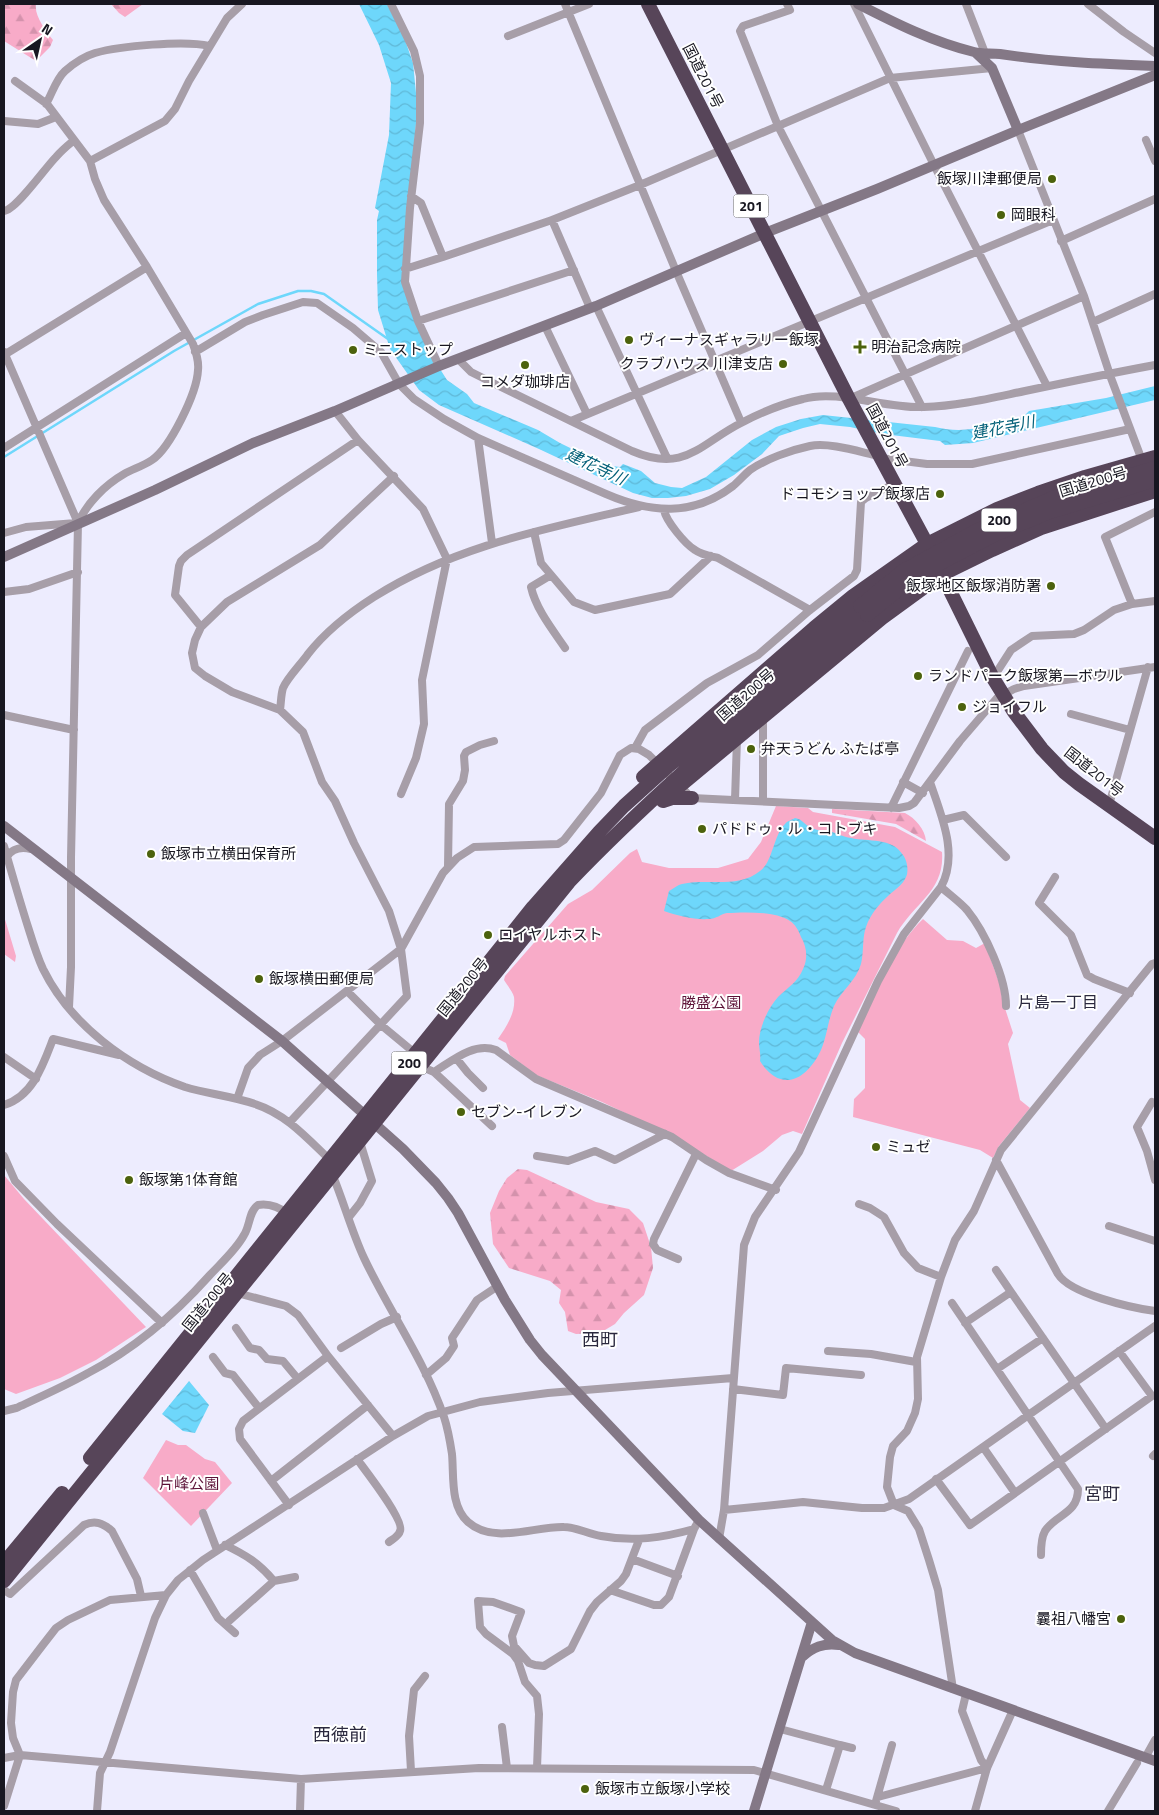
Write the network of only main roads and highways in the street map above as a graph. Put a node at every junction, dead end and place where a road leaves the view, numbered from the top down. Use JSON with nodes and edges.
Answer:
{"nodes":[{"id":1,"x":648,"y":4,"type":"edge"},
{"id":2,"x":1149,"y":459,"type":"edge"},
{"id":3,"x":1155,"y":468,"type":"edge"},
{"id":4,"x":1155,"y":490,"type":"edge"},
{"id":5,"x":926,"y":544,"type":"junction"},
{"id":6,"x":941,"y":575,"type":"junction"},
{"id":7,"x":863,"y":611,"type":"junction"},
{"id":8,"x":669,"y":774,"type":"junction"},
{"id":9,"x":692,"y":798,"type":"road end"},
{"id":10,"x":660,"y":802,"type":"junction"},
{"id":11,"x":1155,"y":838,"type":"edge"},
{"id":12,"x":538,"y":911,"type":"junction"},
{"id":13,"x":370,"y":1119,"type":"junction"},
{"id":14,"x":292,"y":1217,"type":"junction"},
{"id":15,"x":4,"y":1563,"type":"edge"},
{"id":16,"x":4,"y":1581,"type":"edge"}],
"edges":[{"from":1,"to":5,"type":"highway","name":"国道201号","number":"201"},
{"from":2,"to":5,"type":"highway"},
{"from":3,"to":7,"type":"highway","name":"国道200号","number":"200","bridge":true},
{"from":4,"to":6,"type":"highway"},
{"from":4,"to":7,"type":"highway","name":"国道200号","number":"200","bridge":true},
{"from":5,"to":6,"type":"highway","name":"国道201号","number":"201"},
{"from":5,"to":8,"type":"highway"},
{"from":6,"to":8,"type":"highway"},
{"from":6,"to":11,"type":"highway","name":"国道201号","number":"201"},
{"from":7,"to":8,"type":"highway","name":"国道200号","number":"200"},
{"from":8,"to":10,"type":"highway"},
{"from":8,"to":12,"type":"highway","name":"国道200号","number":"200"},
{"from":8,"to":12,"type":"highway"},
{"from":9,"to":10,"type":"highway"},
{"from":10,"to":12,"type":"highway"},
{"from":12,"to":13,"type":"highway","name":"国道200号","number":"200"},
{"from":13,"to":14,"type":"highway","name":"国道200号","number":"200"},
{"from":13,"to":14,"type":"highway","name":"国道200号","number":"200"},
{"from":14,"to":15,"type":"highway","name":"国道200号","number":"200"},
{"from":14,"to":16,"type":"highway","name":"国道200号","number":"200"}]}
